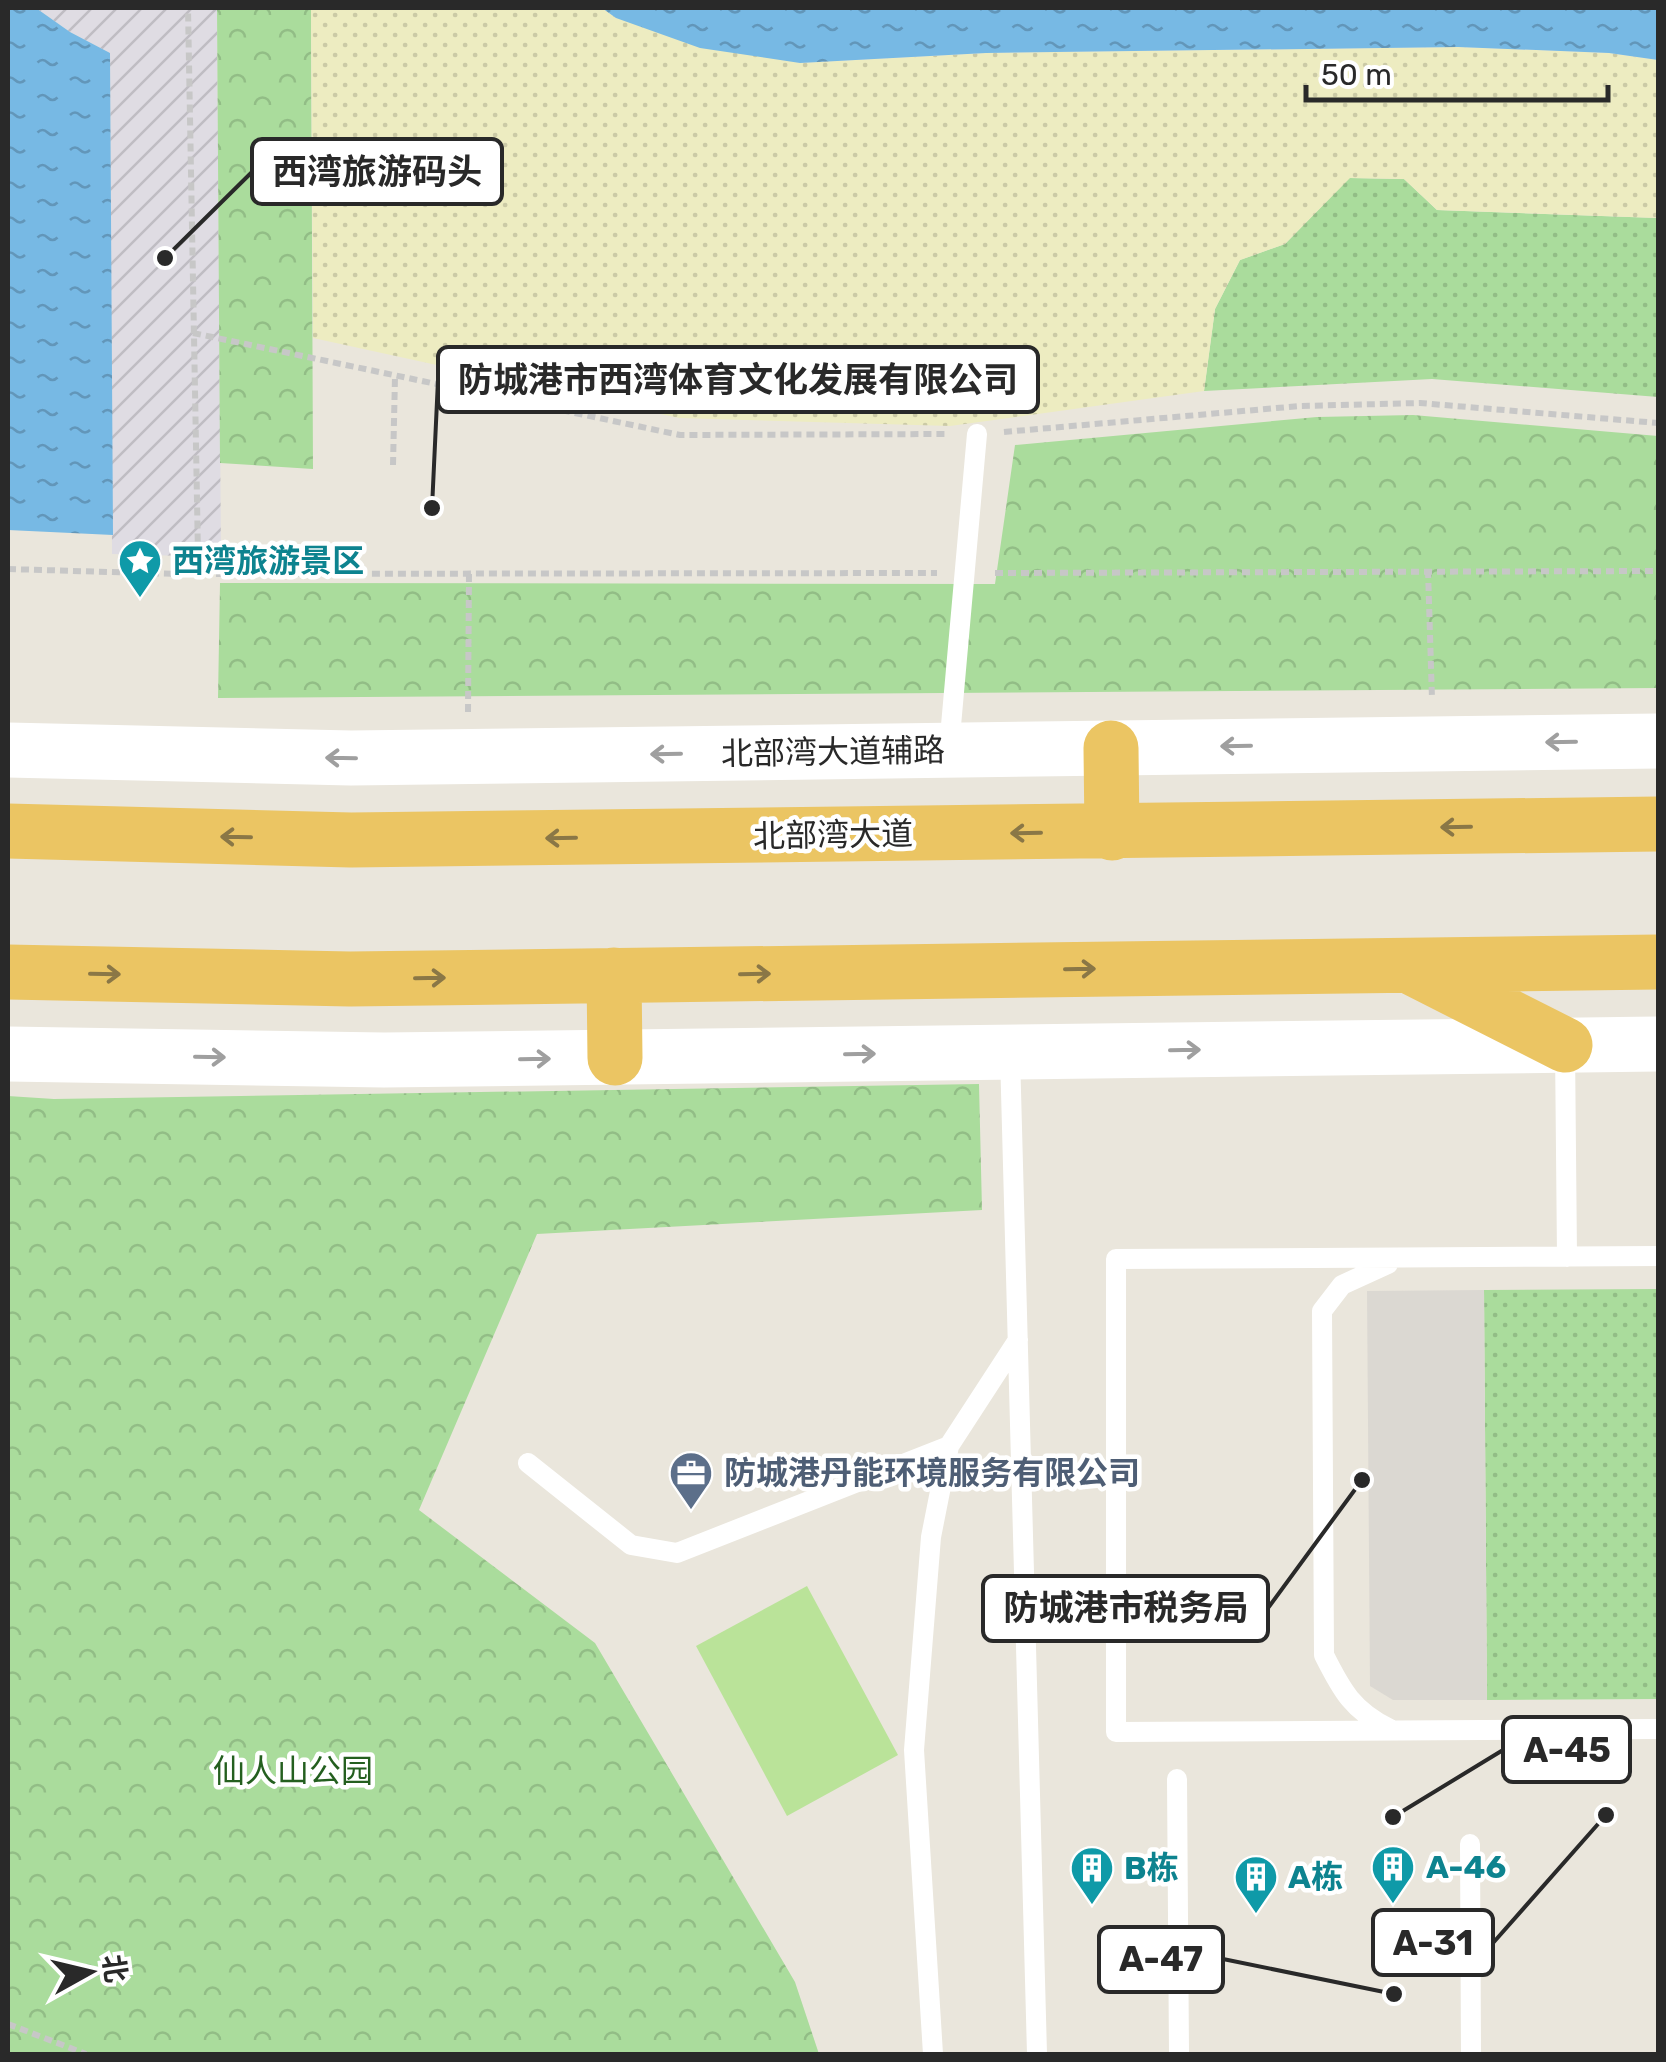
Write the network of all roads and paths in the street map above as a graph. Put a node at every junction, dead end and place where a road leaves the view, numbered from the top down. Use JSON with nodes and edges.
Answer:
{"nodes":[{"id":1,"x":188,"y":8,"type":"edge"},
{"id":2,"x":193,"y":333,"type":"junction"},
{"id":3,"x":395,"y":377,"type":"junction"},
{"id":4,"x":1658,"y":423,"type":"edge"},
{"id":5,"x":977,"y":434,"type":"junction"},
{"id":6,"x":393,"y":465,"type":"dead end"},
{"id":7,"x":8,"y":569,"type":"edge"},
{"id":8,"x":1428,"y":570,"type":"junction"},
{"id":9,"x":1658,"y":572,"type":"edge"},
{"id":10,"x":964,"y":573,"type":"junction"},
{"id":11,"x":179,"y":574,"type":"junction"},
{"id":12,"x":470,"y":574,"type":"junction"},
{"id":13,"x":1658,"y":741,"type":"edge"},
{"id":14,"x":1434,"y":744,"type":"junction"},
{"id":15,"x":1111,"y":748,"type":"junction"},
{"id":16,"x":8,"y":750,"type":"edge"},
{"id":17,"x":948,"y":750,"type":"junction"},
{"id":18,"x":468,"y":757,"type":"junction"},
{"id":19,"x":1658,"y":824,"type":"edge"},
{"id":20,"x":8,"y":831,"type":"edge"},
{"id":21,"x":1112,"y":832,"type":"junction"},
{"id":22,"x":1658,"y":962,"type":"edge"},
{"id":23,"x":1408,"y":965,"type":"junction"},
{"id":24,"x":8,"y":972,"type":"edge"},
{"id":25,"x":614,"y":976,"type":"junction"},
{"id":26,"x":1658,"y":1044,"type":"edge"},
{"id":27,"x":1566,"y":1045,"type":"junction"},
{"id":28,"x":1010,"y":1052,"type":"junction"},
{"id":29,"x":8,"y":1054,"type":"edge"},
{"id":30,"x":615,"y":1058,"type":"junction"},
{"id":31,"x":1658,"y":1256,"type":"edge"},
{"id":32,"x":1567,"y":1257,"type":"junction"},
{"id":33,"x":1404,"y":1258,"type":"junction"},
{"id":34,"x":1018,"y":1340,"type":"junction"},
{"id":35,"x":949,"y":1446,"type":"junction"},
{"id":36,"x":528,"y":1463,"type":"dead end"},
{"id":37,"x":1658,"y":1729,"type":"edge"},
{"id":38,"x":1393,"y":1730,"type":"junction"},
{"id":39,"x":1177,"y":1779,"type":"dead end"},
{"id":40,"x":1470,"y":1844,"type":"dead end"},
{"id":41,"x":8,"y":2024,"type":"edge"},
{"id":42,"x":86,"y":2054,"type":"edge"},
{"id":43,"x":933,"y":2054,"type":"edge"},
{"id":44,"x":1037,"y":2054,"type":"edge"},
{"id":45,"x":1179,"y":2054,"type":"edge"},
{"id":46,"x":1471,"y":2054,"type":"edge"}],
"edges":[{"from":1,"to":2,"type":"path"},
{"from":2,"to":3,"type":"path"},
{"from":2,"to":11,"type":"path"},
{"from":3,"to":5,"type":"path"},
{"from":3,"to":6,"type":"path"},
{"from":4,"to":5,"type":"path"},
{"from":5,"to":10,"type":"lane"},
{"from":7,"to":11,"type":"path"},
{"from":8,"to":9,"type":"path"},
{"from":8,"to":10,"type":"path"},
{"from":8,"to":14,"type":"path"},
{"from":10,"to":12,"type":"path"},
{"from":10,"to":17,"type":"lane"},
{"from":11,"to":12,"type":"path"},
{"from":12,"to":18,"type":"path"},
{"from":13,"to":14,"type":"main road","name":"北部湾大道辅路","one_way":true},
{"from":14,"to":15,"type":"main road","name":"北部湾大道辅路","one_way":true},
{"from":15,"to":17,"type":"main road","name":"北部湾大道辅路"},
{"from":15,"to":21,"type":"highway"},
{"from":18,"to":16,"type":"main road","name":"北部湾大道辅路","one_way":true},
{"from":17,"to":18,"type":"main road","name":"北部湾大道辅路","one_way":true},
{"from":19,"to":21,"type":"highway","name":"北部湾大道","one_way":true},
{"from":21,"to":20,"type":"highway","name":"北部湾大道","one_way":true},
{"from":22,"to":23,"type":"highway"},
{"from":25,"to":23,"type":"highway","one_way":true},
{"from":23,"to":27,"type":"highway"},
{"from":24,"to":25,"type":"highway","one_way":true},
{"from":25,"to":30,"type":"highway"},
{"from":26,"to":27,"type":"main road"},
{"from":28,"to":27,"type":"main road","one_way":true},
{"from":27,"to":32,"type":"lane"},
{"from":30,"to":28,"type":"main road","one_way":true},
{"from":28,"to":34,"type":"lane"},
{"from":29,"to":30,"type":"main road","one_way":true},
{"from":31,"to":32,"type":"lane"},
{"from":32,"to":33,"type":"lane"},
{"from":33,"to":38,"type":"lane"},
{"from":33,"to":38,"type":"lane"},
{"from":34,"to":35,"type":"lane"},
{"from":34,"to":44,"type":"lane"},
{"from":35,"to":36,"type":"lane"},
{"from":35,"to":43,"type":"lane"},
{"from":37,"to":38,"type":"lane"},
{"from":39,"to":45,"type":"lane"},
{"from":40,"to":46,"type":"lane"},
{"from":41,"to":42,"type":"path"}]}
